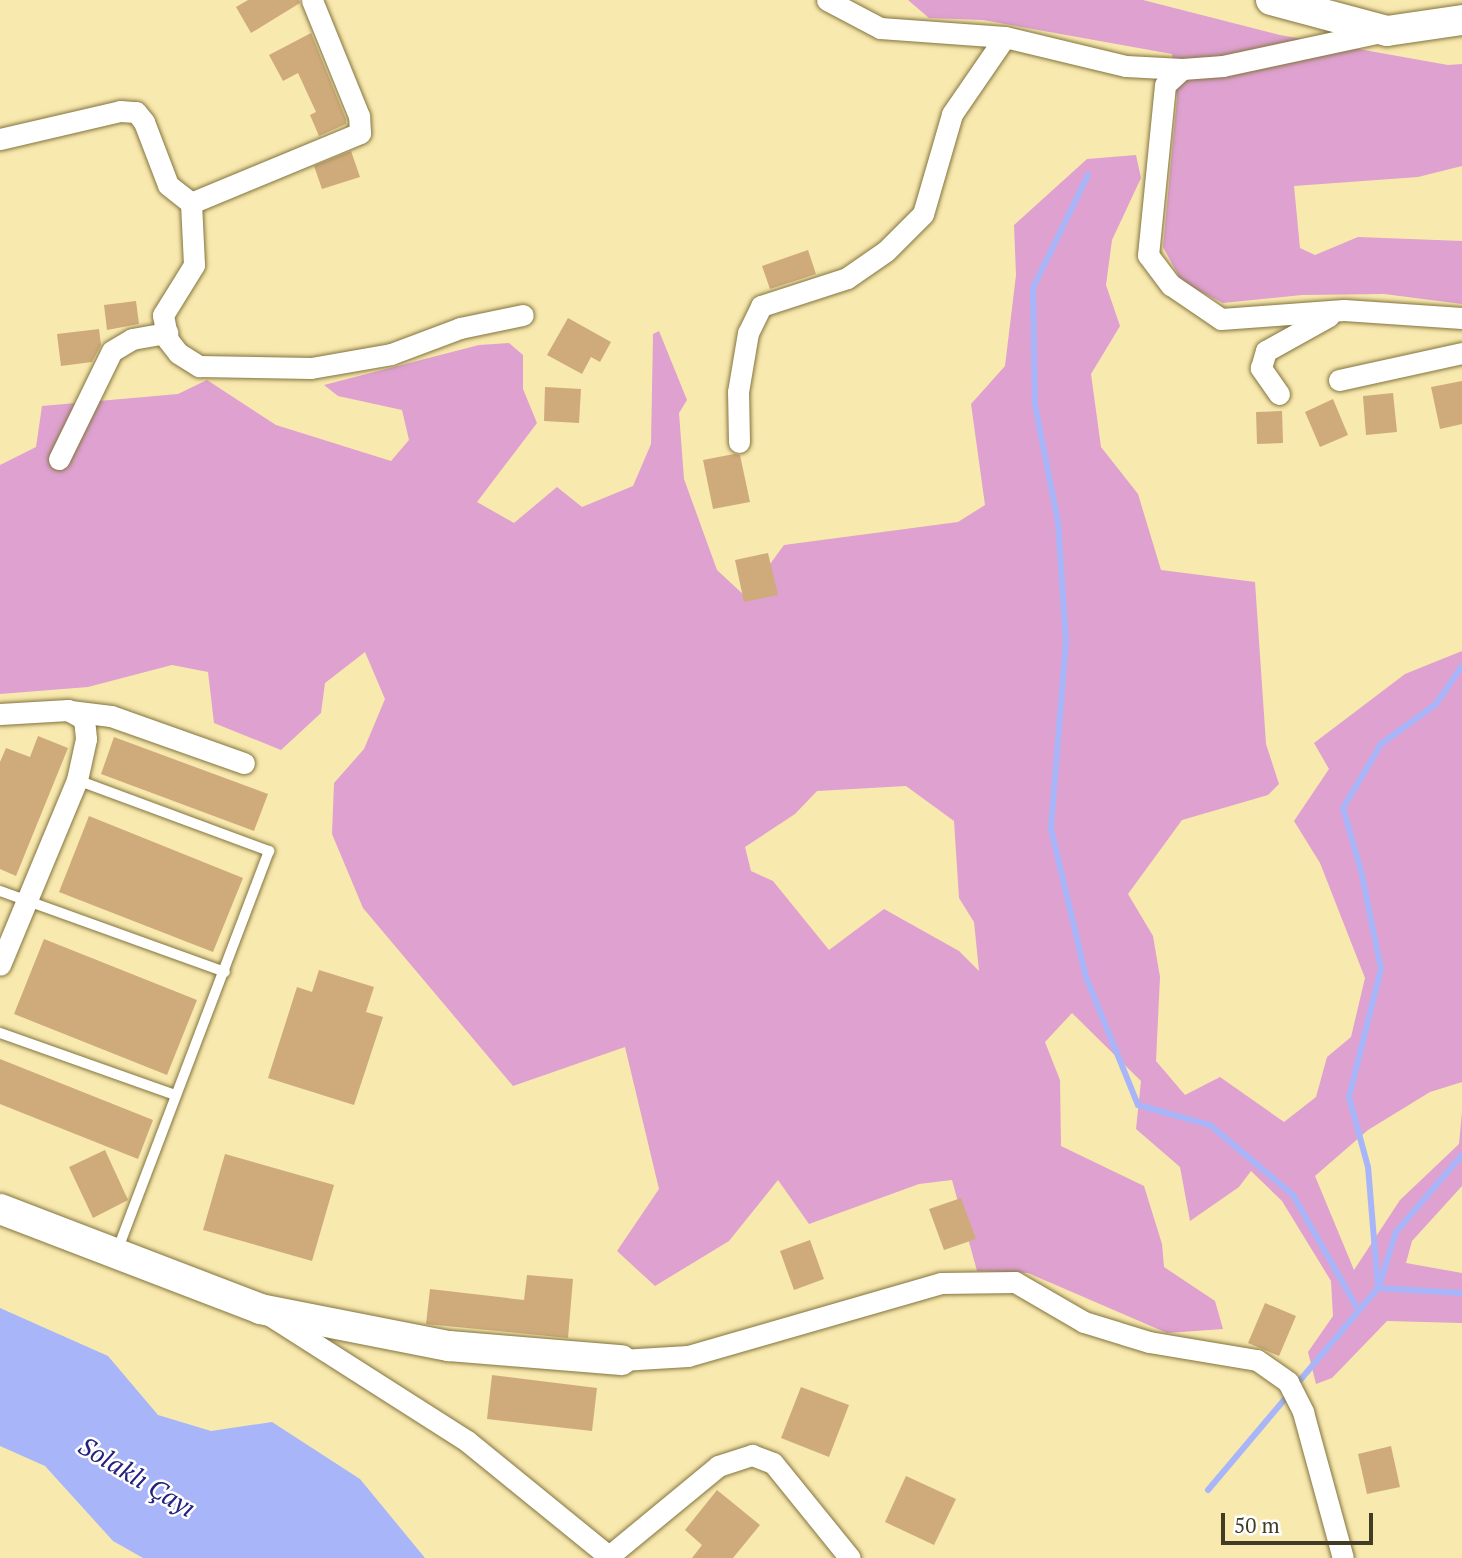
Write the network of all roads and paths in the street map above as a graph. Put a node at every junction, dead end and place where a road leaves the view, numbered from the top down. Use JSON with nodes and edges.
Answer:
{"nodes":[{"id":1,"x":312,"y":0,"type":"edge"},
{"id":2,"x":827,"y":0,"type":"edge"},
{"id":3,"x":1271,"y":0,"type":"edge"},
{"id":4,"x":1462,"y":20,"type":"edge"},
{"id":5,"x":1387,"y":31,"type":"junction"},
{"id":6,"x":1004,"y":37,"type":"junction"},
{"id":7,"x":1182,"y":69,"type":"junction"},
{"id":8,"x":0,"y":139,"type":"edge"},
{"id":9,"x":191,"y":203,"type":"junction"},
{"id":10,"x":1344,"y":310,"type":"junction"},
{"id":11,"x":523,"y":315,"type":"dead end"},
{"id":12,"x":1462,"y":318,"type":"edge"},
{"id":13,"x":167,"y":333,"type":"junction"},
{"id":14,"x":1462,"y":353,"type":"edge"},
{"id":15,"x":1339,"y":380,"type":"dead end"},
{"id":16,"x":1279,"y":394,"type":"dead end"},
{"id":17,"x":739,"y":442,"type":"dead end"},
{"id":18,"x":60,"y":459,"type":"dead end"},
{"id":19,"x":68,"y":710,"type":"junction"},
{"id":20,"x":0,"y":714,"type":"edge"},
{"id":21,"x":244,"y":763,"type":"dead end"},
{"id":22,"x":77,"y":780,"type":"junction"},
{"id":23,"x":0,"y":891,"type":"edge"},
{"id":24,"x":27,"y":903,"type":"junction"},
{"id":25,"x":0,"y":965,"type":"edge"},
{"id":26,"x":225,"y":972,"type":"junction"},
{"id":27,"x":0,"y":1033,"type":"edge"},
{"id":28,"x":175,"y":1095,"type":"junction"},
{"id":29,"x":0,"y":1209,"type":"edge"},
{"id":30,"x":117,"y":1251,"type":"junction"},
{"id":31,"x":260,"y":1309,"type":"junction"},
{"id":32,"x":621,"y":1360,"type":"joint"},
{"id":33,"x":610,"y":1557,"type":"edge"},
{"id":34,"x":850,"y":1558,"type":"edge"},
{"id":35,"x":1343,"y":1558,"type":"edge"}],
"edges":[{"from":1,"to":9,"type":"street"},
{"from":2,"to":6,"type":"street"},
{"from":3,"to":5,"type":"street"},
{"from":4,"to":5,"type":"street"},
{"from":5,"to":7,"type":"street"},
{"from":6,"to":7,"type":"street"},
{"from":6,"to":17,"type":"street"},
{"from":7,"to":10,"type":"street"},
{"from":8,"to":9,"type":"street"},
{"from":9,"to":13,"type":"street"},
{"from":10,"to":12,"type":"street"},
{"from":10,"to":16,"type":"street"},
{"from":11,"to":13,"type":"street"},
{"from":13,"to":18,"type":"street"},
{"from":14,"to":15,"type":"street"},
{"from":19,"to":20,"type":"street"},
{"from":19,"to":21,"type":"street"},
{"from":19,"to":22,"type":"street"},
{"from":22,"to":24,"type":"street"},
{"from":22,"to":26,"type":"lane"},
{"from":23,"to":24,"type":"lane"},
{"from":24,"to":25,"type":"street"},
{"from":24,"to":26,"type":"lane"},
{"from":26,"to":28,"type":"lane"},
{"from":27,"to":28,"type":"lane"},
{"from":28,"to":30,"type":"lane"},
{"from":29,"to":30,"type":"street"},
{"from":30,"to":31,"type":"street"},
{"from":31,"to":32,"type":"street"},
{"from":31,"to":33,"type":"street"},
{"from":32,"to":35,"type":"street"},
{"from":33,"to":34,"type":"street"}]}
